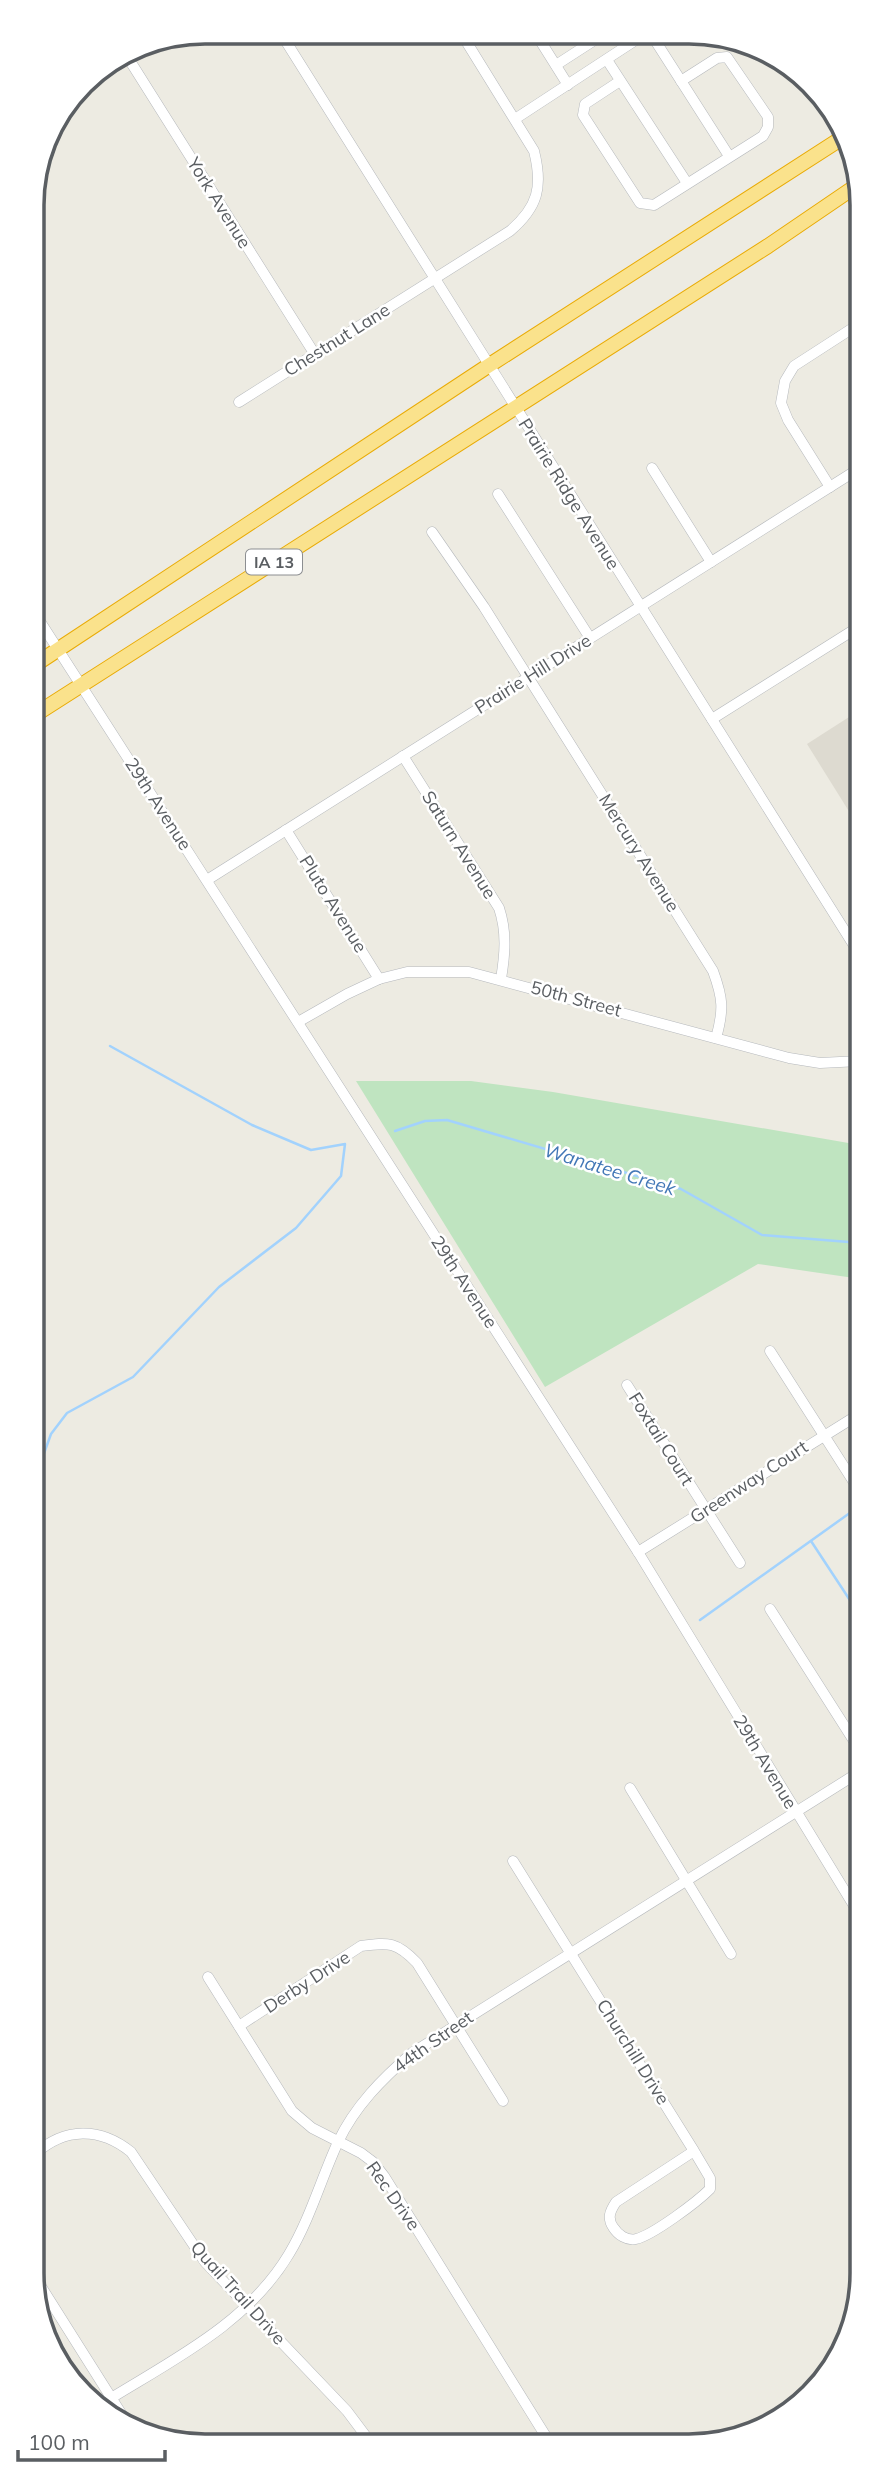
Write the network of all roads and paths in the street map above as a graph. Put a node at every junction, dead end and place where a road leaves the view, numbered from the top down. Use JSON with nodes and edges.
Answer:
{"nodes":[{"id":1,"x":287,"y":44,"type":"edge"},
{"id":2,"x":468,"y":44,"type":"edge"},
{"id":3,"x":542,"y":44,"type":"edge"},
{"id":4,"x":589,"y":44,"type":"edge"},
{"id":5,"x":630,"y":44,"type":"edge"},
{"id":6,"x":657,"y":44,"type":"edge"},
{"id":7,"x":607,"y":60,"type":"junction"},
{"id":8,"x":131,"y":62,"type":"edge"},
{"id":9,"x":556,"y":65,"type":"junction"},
{"id":10,"x":620,"y":80,"type":"junction"},
{"id":11,"x":681,"y":81,"type":"junction"},
{"id":12,"x":568,"y":85,"type":"junction"},
{"id":13,"x":515,"y":119,"type":"junction"},
{"id":14,"x":837,"y":141,"type":"edge"},
{"id":15,"x":729,"y":156,"type":"junction"},
{"id":16,"x":687,"y":183,"type":"junction"},
{"id":17,"x":849,"y":191,"type":"edge"},
{"id":18,"x":434,"y":279,"type":"junction"},
{"id":19,"x":850,"y":330,"type":"edge"},
{"id":20,"x":314,"y":353,"type":"junction"},
{"id":21,"x":488,"y":366,"type":"junction"},
{"id":22,"x":239,"y":402,"type":"dead end"},
{"id":23,"x":515,"y":408,"type":"junction"},
{"id":24,"x":652,"y":468,"type":"dead end"},
{"id":25,"x":850,"y":474,"type":"edge"},
{"id":26,"x":830,"y":487,"type":"junction"},
{"id":27,"x":498,"y":494,"type":"dead end"},
{"id":28,"x":432,"y":532,"type":"dead end"},
{"id":29,"x":711,"y":562,"type":"junction"},
{"id":30,"x":639,"y":607,"type":"junction"},
{"id":31,"x":44,"y":627,"type":"edge"},
{"id":32,"x":850,"y":632,"type":"edge"},
{"id":33,"x":590,"y":638,"type":"junction"},
{"id":34,"x":58,"y":649,"type":"junction"},
{"id":35,"x":44,"y":659,"type":"edge"},
{"id":36,"x":528,"y":677,"type":"junction"},
{"id":37,"x":82,"y":685,"type":"junction"},
{"id":38,"x":44,"y":709,"type":"edge"},
{"id":39,"x":712,"y":719,"type":"junction"},
{"id":40,"x":403,"y":756,"type":"junction"},
{"id":41,"x":286,"y":830,"type":"junction"},
{"id":42,"x":207,"y":880,"type":"junction"},
{"id":43,"x":850,"y":939,"type":"edge"},
{"id":44,"x":379,"y":979,"type":"junction"},
{"id":45,"x":501,"y":979,"type":"junction"},
{"id":46,"x":298,"y":1023,"type":"junction"},
{"id":47,"x":716,"y":1038,"type":"junction"},
{"id":48,"x":850,"y":1062,"type":"edge"},
{"id":49,"x":770,"y":1351,"type":"dead end"},
{"id":50,"x":628,"y":1385,"type":"dead end"},
{"id":51,"x":850,"y":1419,"type":"edge"},
{"id":52,"x":823,"y":1435,"type":"junction"},
{"id":53,"x":850,"y":1476,"type":"edge"},
{"id":54,"x":706,"y":1510,"type":"junction"},
{"id":55,"x":638,"y":1552,"type":"junction"},
{"id":56,"x":740,"y":1563,"type":"dead end"},
{"id":57,"x":769,"y":1609,"type":"dead end"},
{"id":58,"x":850,"y":1735,"type":"edge"},
{"id":59,"x":850,"y":1778,"type":"edge"},
{"id":60,"x":630,"y":1788,"type":"dead end"},
{"id":61,"x":795,"y":1812,"type":"junction"},
{"id":62,"x":513,"y":1861,"type":"dead end"},
{"id":63,"x":686,"y":1881,"type":"junction"},
{"id":64,"x":850,"y":1900,"type":"edge"},
{"id":65,"x":571,"y":1953,"type":"junction"},
{"id":66,"x":731,"y":1954,"type":"dead end"},
{"id":67,"x":208,"y":1977,"type":"dead end"},
{"id":68,"x":455,"y":2025,"type":"junction"},
{"id":69,"x":239,"y":2026,"type":"junction"},
{"id":70,"x":503,"y":2101,"type":"dead end"},
{"id":71,"x":338,"y":2142,"type":"junction"},
{"id":72,"x":44,"y":2147,"type":"edge"},
{"id":73,"x":694,"y":2151,"type":"junction"},
{"id":74,"x":45,"y":2293,"type":"edge"},
{"id":75,"x":247,"y":2307,"type":"junction"},
{"id":76,"x":111,"y":2398,"type":"junction"},
{"id":77,"x":107,"y":2401,"type":"edge"},
{"id":78,"x":118,"y":2409,"type":"edge"},
{"id":79,"x":364,"y":2434,"type":"edge"},
{"id":80,"x":544,"y":2434,"type":"edge"}],
"edges":[{"from":1,"to":18,"type":"street","name":"Prairie Ridge Avenue"},
{"from":2,"to":13,"type":"street","name":"Chestnut Lane"},
{"from":3,"to":9,"type":"street"},
{"from":4,"to":9,"type":"street"},
{"from":5,"to":7,"type":"street"},
{"from":6,"to":11,"type":"street"},
{"from":7,"to":10,"type":"street"},
{"from":7,"to":12,"type":"street"},
{"from":8,"to":20,"type":"street","name":"York Avenue"},
{"from":9,"to":12,"type":"street"},
{"from":10,"to":16,"type":"street"},
{"from":10,"to":16,"type":"street"},
{"from":11,"to":15,"type":"street"},
{"from":11,"to":15,"type":"street"},
{"from":12,"to":13,"type":"street"},
{"from":13,"to":18,"type":"street","name":"Chestnut Lane"},
{"from":14,"to":21,"type":"highway","number":"IA 13"},
{"from":15,"to":16,"type":"street"},
{"from":17,"to":23,"type":"highway","number":"IA 13"},
{"from":18,"to":20,"type":"street","name":"Chestnut Lane"},
{"from":18,"to":21,"type":"street","name":"Prairie Ridge Avenue"},
{"from":19,"to":26,"type":"street"},
{"from":20,"to":22,"type":"street","name":"Chestnut Lane"},
{"from":21,"to":23,"type":"street","name":"Prairie Ridge Avenue"},
{"from":21,"to":34,"type":"highway","number":"IA 13"},
{"from":23,"to":30,"type":"street","name":"Prairie Ridge Avenue"},
{"from":23,"to":37,"type":"highway","number":"IA 13"},
{"from":24,"to":29,"type":"street"},
{"from":25,"to":26,"type":"street","name":"Prairie Hill Drive"},
{"from":26,"to":29,"type":"street","name":"Prairie Hill Drive"},
{"from":27,"to":33,"type":"street"},
{"from":28,"to":36,"type":"street","name":"Mercury Avenue"},
{"from":29,"to":30,"type":"street","name":"Prairie Hill Drive"},
{"from":30,"to":33,"type":"street","name":"Prairie Hill Drive"},
{"from":30,"to":39,"type":"street","name":"Prairie Ridge Avenue"},
{"from":31,"to":34,"type":"street","name":"29th Avenue"},
{"from":32,"to":39,"type":"street"},
{"from":33,"to":36,"type":"street","name":"Prairie Hill Drive"},
{"from":34,"to":35,"type":"highway","number":"IA 13"},
{"from":34,"to":37,"type":"street","name":"29th Avenue"},
{"from":36,"to":40,"type":"street","name":"Prairie Hill Drive"},
{"from":36,"to":47,"type":"street","name":"Mercury Avenue"},
{"from":37,"to":38,"type":"highway","number":"IA 13"},
{"from":37,"to":42,"type":"street","name":"29th Avenue"},
{"from":39,"to":43,"type":"street","name":"Prairie Ridge Avenue"},
{"from":40,"to":41,"type":"street","name":"Prairie Hill Drive"},
{"from":40,"to":45,"type":"street","name":"Saturn Avenue"},
{"from":41,"to":42,"type":"street","name":"Prairie Hill Drive"},
{"from":41,"to":44,"type":"street","name":"Pluto Avenue"},
{"from":42,"to":46,"type":"street","name":"29th Avenue"},
{"from":44,"to":45,"type":"street","name":"50th Street"},
{"from":44,"to":46,"type":"street","name":"50th Street"},
{"from":45,"to":47,"type":"street","name":"50th Street"},
{"from":46,"to":55,"type":"street","name":"29th Avenue"},
{"from":47,"to":48,"type":"street","name":"50th Street"},
{"from":49,"to":52,"type":"street"},
{"from":50,"to":54,"type":"street","name":"Foxtail Court"},
{"from":51,"to":52,"type":"street","name":"Greenway Court"},
{"from":52,"to":53,"type":"street"},
{"from":52,"to":54,"type":"street","name":"Greenway Court"},
{"from":54,"to":55,"type":"street","name":"Greenway Court"},
{"from":54,"to":56,"type":"street","name":"Foxtail Court"},
{"from":55,"to":61,"type":"street","name":"29th Avenue"},
{"from":57,"to":58,"type":"street"},
{"from":59,"to":61,"type":"street","name":"44th Street"},
{"from":60,"to":63,"type":"street"},
{"from":61,"to":63,"type":"street","name":"44th Street"},
{"from":61,"to":64,"type":"street","name":"29th Avenue"},
{"from":62,"to":65,"type":"street","name":"Churchill Drive"},
{"from":63,"to":65,"type":"street","name":"44th Street"},
{"from":63,"to":66,"type":"street"},
{"from":65,"to":68,"type":"street","name":"44th Street"},
{"from":65,"to":73,"type":"street","name":"Churchill Drive"},
{"from":67,"to":69,"type":"street","name":"Rec Drive"},
{"from":68,"to":69,"type":"street","name":"Derby Drive"},
{"from":68,"to":70,"type":"street","name":"Derby Drive"},
{"from":68,"to":71,"type":"street","name":"44th Street"},
{"from":69,"to":71,"type":"street","name":"Rec Drive"},
{"from":71,"to":75,"type":"street","name":"44th Street"},
{"from":71,"to":80,"type":"street","name":"Rec Drive"},
{"from":72,"to":75,"type":"street","name":"Quail Trail Drive"},
{"from":73,"to":73,"type":"street","name":"Churchill Drive"},
{"from":74,"to":76,"type":"street"},
{"from":75,"to":76,"type":"street","name":"44th Street"},
{"from":75,"to":79,"type":"street","name":"Quail Trail Drive"},
{"from":76,"to":77,"type":"street","name":"44th Street"},
{"from":76,"to":78,"type":"street"}]}
